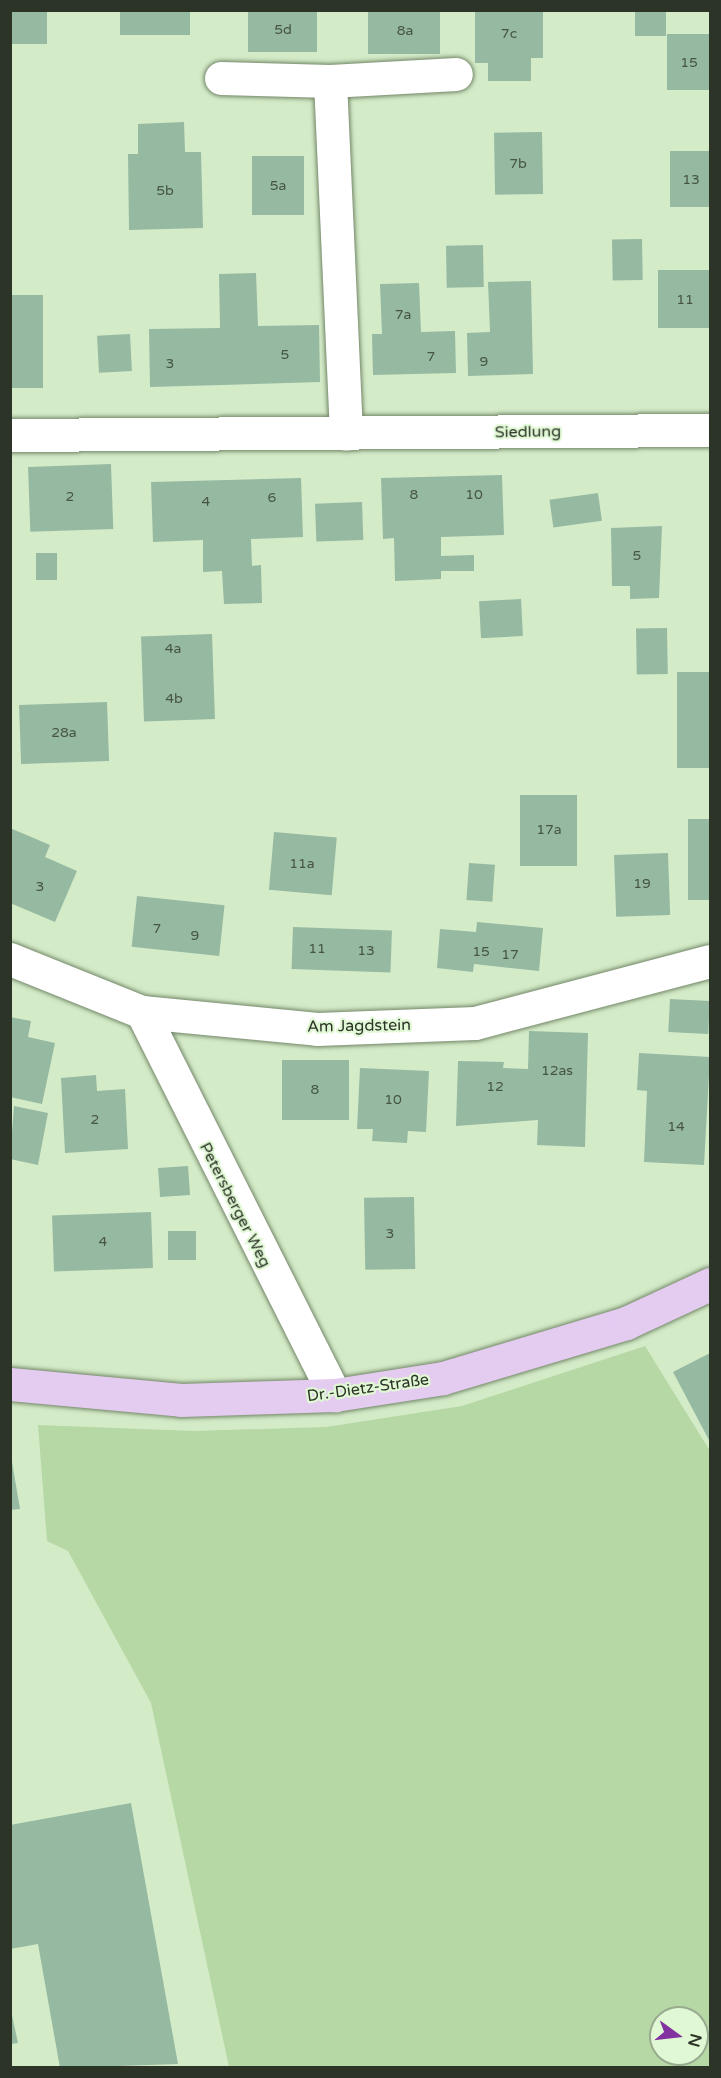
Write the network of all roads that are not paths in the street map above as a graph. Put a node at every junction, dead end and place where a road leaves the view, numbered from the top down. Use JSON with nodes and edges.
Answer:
{"nodes":[{"id":1,"x":456,"y":75,"type":"dead end"},
{"id":2,"x":221,"y":78,"type":"dead end"},
{"id":3,"x":330,"y":81,"type":"junction"},
{"id":4,"x":711,"y":430,"type":"edge"},
{"id":5,"x":346,"y":434,"type":"junction"},
{"id":6,"x":10,"y":435,"type":"edge"},
{"id":7,"x":10,"y":959,"type":"edge"},
{"id":8,"x":711,"y":961,"type":"edge"},
{"id":9,"x":142,"y":1012,"type":"junction"},
{"id":10,"x":711,"y":1284,"type":"edge"},
{"id":11,"x":10,"y":1384,"type":"edge"},
{"id":12,"x":335,"y":1395,"type":"junction"}],
"edges":[{"from":1,"to":3,"type":"street"},
{"from":2,"to":3,"type":"street"},
{"from":3,"to":5,"type":"street"},
{"from":4,"to":5,"type":"street","name":"Siedlung"},
{"from":5,"to":6,"type":"street","name":"Siedlung"},
{"from":7,"to":9,"type":"street","name":"Am Jagdstein"},
{"from":8,"to":9,"type":"street","name":"Am Jagdstein"},
{"from":9,"to":12,"type":"street","name":"Petersberger Weg"},
{"from":10,"to":12,"type":"main road","name":"Dr.-Dietz-Straße"},
{"from":11,"to":12,"type":"main road","name":"Dr.-Dietz-Straße"}]}
